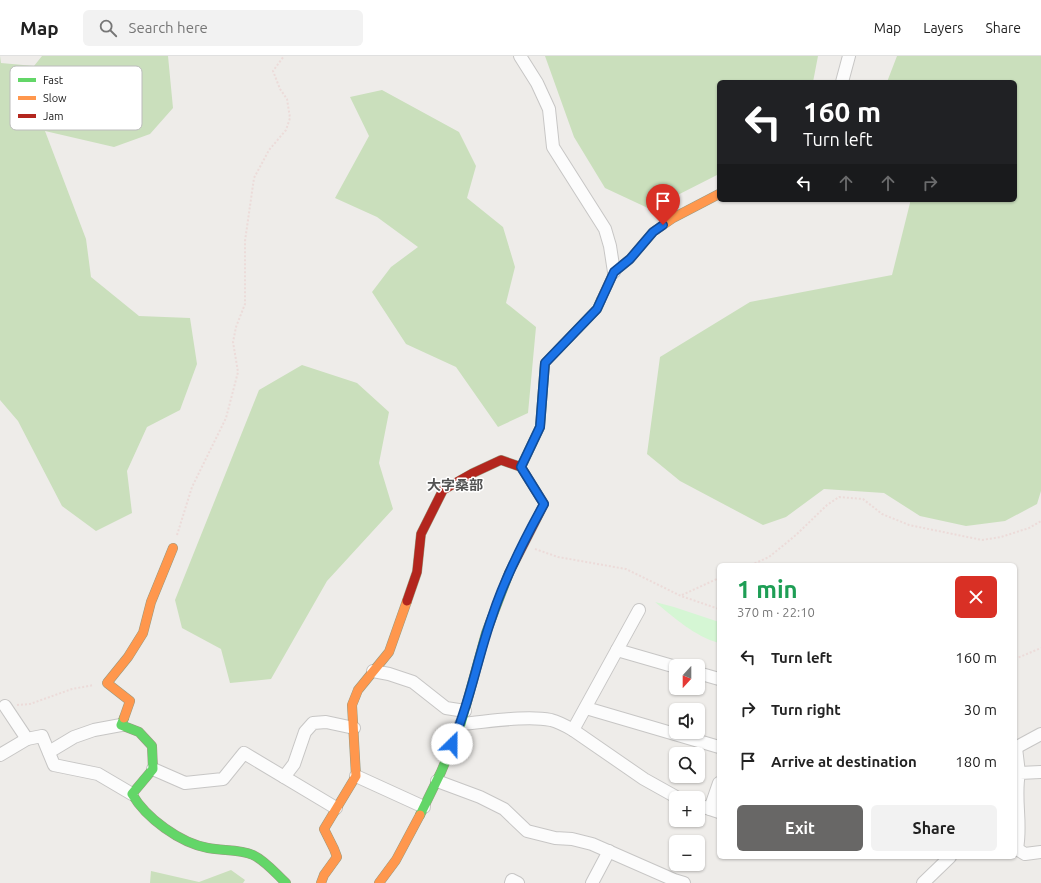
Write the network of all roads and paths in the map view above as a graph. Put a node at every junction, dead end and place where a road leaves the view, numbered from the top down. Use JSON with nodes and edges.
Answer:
{"nodes":[{"id":1,"x":284,"y":56,"type":"edge"},
{"id":2,"x":520,"y":56,"type":"edge"},
{"id":3,"x":849,"y":56,"type":"edge"},
{"id":4,"x":843,"y":80,"type":"edge"},
{"id":5,"x":717,"y":195,"type":"edge"},
{"id":6,"x":614,"y":272,"type":"junction"},
{"id":7,"x":521,"y":467,"type":"junction"},
{"id":8,"x":1041,"y":521,"type":"edge"},
{"id":9,"x":522,"y":544,"type":"junction"},
{"id":10,"x":174,"y":548,"type":"joint"},
{"id":11,"x":756,"y":563,"type":"edge"},
{"id":12,"x":717,"y":579,"type":"edge"},
{"id":13,"x":681,"y":596,"type":"junction"},
{"id":14,"x":717,"y":608,"type":"edge"},
{"id":15,"x":639,"y":610,"type":"dead end"},
{"id":16,"x":1041,"y":648,"type":"edge"},
{"id":17,"x":617,"y":650,"type":"junction"},
{"id":18,"x":1017,"y":658,"type":"edge"},
{"id":19,"x":669,"y":665,"type":"edge"},
{"id":20,"x":373,"y":671,"type":"junction"},
{"id":21,"x":705,"y":675,"type":"edge"},
{"id":22,"x":717,"y":678,"type":"edge"},
{"id":23,"x":107,"y":683,"type":"junction"},
{"id":24,"x":5,"y":706,"type":"joint"},
{"id":25,"x":586,"y":708,"type":"junction"},
{"id":26,"x":465,"y":711,"type":"junction"},
{"id":27,"x":461,"y":724,"type":"junction"},
{"id":28,"x":121,"y":725,"type":"junction"},
{"id":29,"x":354,"y":728,"type":"junction"},
{"id":30,"x":573,"y":730,"type":"junction"},
{"id":31,"x":1041,"y":734,"type":"edge"},
{"id":32,"x":26,"y":739,"type":"junction"},
{"id":33,"x":717,"y":746,"type":"edge"},
{"id":34,"x":1017,"y":747,"type":"edge"},
{"id":35,"x":48,"y":752,"type":"junction"},
{"id":36,"x":0,"y":755,"type":"edge"},
{"id":37,"x":1017,"y":756,"type":"edge"},
{"id":38,"x":153,"y":769,"type":"junction"},
{"id":39,"x":1041,"y":772,"type":"edge"},
{"id":40,"x":1019,"y":773,"type":"junction"},
{"id":41,"x":356,"y":776,"type":"junction"},
{"id":42,"x":284,"y":777,"type":"junction"},
{"id":43,"x":437,"y":781,"type":"junction"},
{"id":44,"x":669,"y":793,"type":"edge"},
{"id":45,"x":132,"y":794,"type":"junction"},
{"id":46,"x":717,"y":796,"type":"edge"},
{"id":47,"x":705,"y":807,"type":"edge"},
{"id":48,"x":336,"y":808,"type":"junction"},
{"id":49,"x":424,"y":808,"type":"junction"},
{"id":50,"x":715,"y":810,"type":"edge"},
{"id":51,"x":1017,"y":844,"type":"edge"},
{"id":52,"x":1017,"y":849,"type":"edge"},
{"id":53,"x":609,"y":851,"type":"junction"},
{"id":54,"x":1041,"y":852,"type":"edge"},
{"id":55,"x":948,"y":859,"type":"edge"},
{"id":56,"x":286,"y":883,"type":"edge"},
{"id":57,"x":321,"y":883,"type":"edge"},
{"id":58,"x":379,"y":883,"type":"edge"},
{"id":59,"x":510,"y":883,"type":"edge"},
{"id":60,"x":518,"y":883,"type":"edge"},
{"id":61,"x":592,"y":883,"type":"edge"},
{"id":62,"x":684,"y":883,"type":"edge"},
{"id":63,"x":924,"y":883,"type":"edge"}],
"edges":[{"from":1,"to":10,"type":"path"},
{"from":2,"to":6,"type":"street"},
{"from":3,"to":4,"type":"street"},
{"from":5,"to":6,"type":"street"},
{"from":6,"to":7,"type":"street"},
{"from":7,"to":9,"type":"street"},
{"from":7,"to":20,"type":"street"},
{"from":8,"to":11,"type":"path"},
{"from":9,"to":13,"type":"path"},
{"from":9,"to":26,"type":"street"},
{"from":10,"to":23,"type":"street"},
{"from":12,"to":13,"type":"path"},
{"from":13,"to":14,"type":"path"},
{"from":15,"to":17,"type":"street"},
{"from":16,"to":18,"type":"path"},
{"from":17,"to":19,"type":"street"},
{"from":17,"to":25,"type":"street"},
{"from":20,"to":26,"type":"street"},
{"from":20,"to":29,"type":"street"},
{"from":21,"to":22,"type":"street"},
{"from":23,"to":24,"type":"path"},
{"from":23,"to":28,"type":"street"},
{"from":24,"to":32,"type":"street"},
{"from":25,"to":30,"type":"street"},
{"from":25,"to":33,"type":"street"},
{"from":26,"to":27,"type":"street"},
{"from":27,"to":30,"type":"street"},
{"from":27,"to":43,"type":"street"},
{"from":28,"to":35,"type":"street"},
{"from":28,"to":38,"type":"street"},
{"from":29,"to":41,"type":"street"},
{"from":29,"to":42,"type":"street"},
{"from":30,"to":44,"type":"street"},
{"from":31,"to":34,"type":"street"},
{"from":32,"to":35,"type":"street"},
{"from":32,"to":36,"type":"street"},
{"from":35,"to":45,"type":"street"},
{"from":37,"to":40,"type":"street"},
{"from":38,"to":42,"type":"street"},
{"from":38,"to":45,"type":"street"},
{"from":39,"to":40,"type":"street"},
{"from":40,"to":51,"type":"street"},
{"from":41,"to":48,"type":"street"},
{"from":41,"to":49,"type":"street"},
{"from":42,"to":48,"type":"street"},
{"from":43,"to":49,"type":"street"},
{"from":43,"to":53,"type":"street"},
{"from":45,"to":56,"type":"street"},
{"from":46,"to":50,"type":"street"},
{"from":47,"to":50,"type":"street"},
{"from":48,"to":57,"type":"street"},
{"from":49,"to":58,"type":"street"},
{"from":52,"to":54,"type":"street"},
{"from":53,"to":61,"type":"street"},
{"from":53,"to":62,"type":"street"},
{"from":55,"to":63,"type":"street"},
{"from":59,"to":60,"type":"street"}]}
